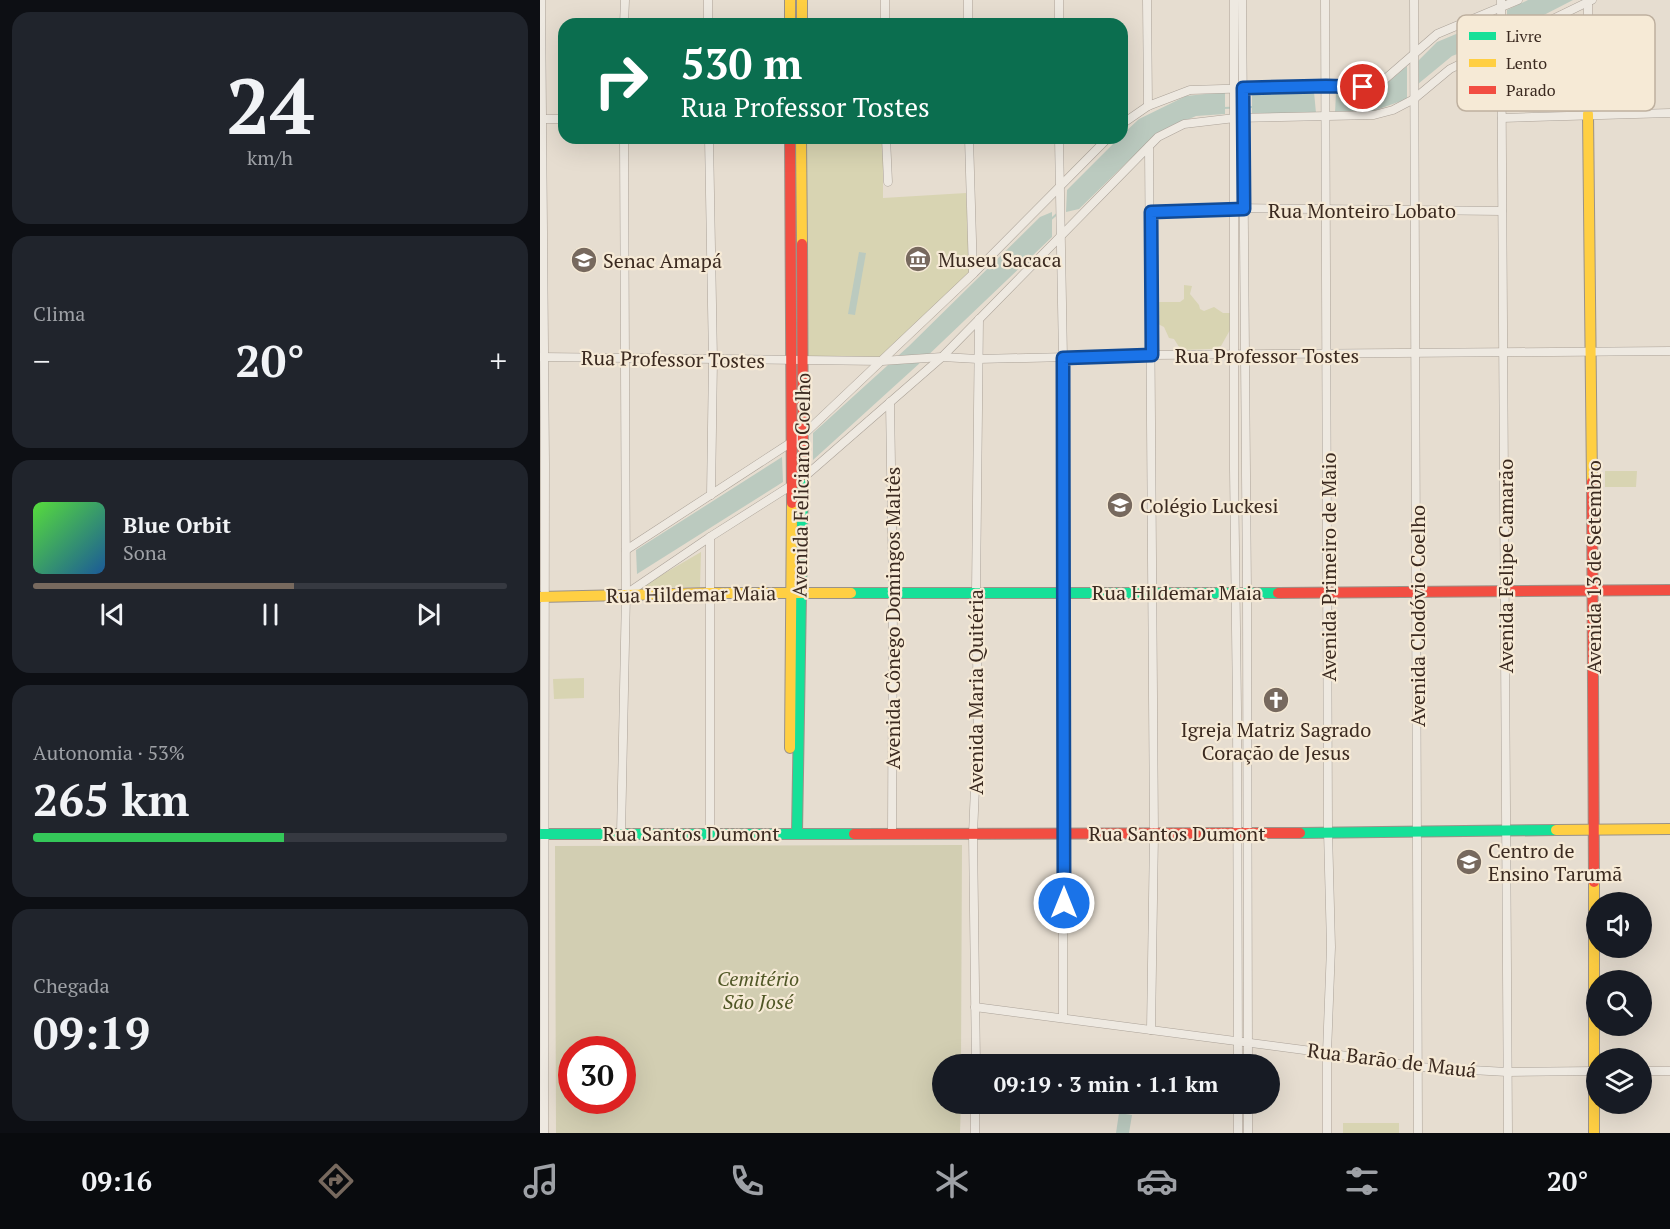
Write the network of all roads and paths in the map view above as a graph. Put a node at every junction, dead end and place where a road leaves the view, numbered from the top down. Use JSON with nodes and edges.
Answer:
{"nodes":[{"id":1,"x":541,"y":0,"type":"edge"},
{"id":2,"x":625,"y":0,"type":"edge"},
{"id":3,"x":708,"y":0,"type":"edge"},
{"id":4,"x":790,"y":0,"type":"edge"},
{"id":5,"x":802,"y":0,"type":"edge"},
{"id":6,"x":885,"y":0,"type":"edge"},
{"id":7,"x":968,"y":0,"type":"edge"},
{"id":8,"x":1059,"y":0,"type":"edge"},
{"id":9,"x":1147,"y":0,"type":"edge"},
{"id":10,"x":1234,"y":0,"type":"edge"},
{"id":11,"x":1242,"y":0,"type":"edge"},
{"id":12,"x":1324,"y":0,"type":"edge"},
{"id":13,"x":1414,"y":0,"type":"edge"},
{"id":14,"x":1518,"y":0,"type":"edge"},
{"id":15,"x":1589,"y":1,"type":"edge"},
{"id":16,"x":1501,"y":7,"type":"edge"},
{"id":17,"x":1482,"y":15,"type":"edge"},
{"id":18,"x":1558,"y":15,"type":"edge"},
{"id":19,"x":624,"y":18,"type":"edge"},
{"id":20,"x":708,"y":18,"type":"edge"},
{"id":21,"x":790,"y":18,"type":"edge"},
{"id":22,"x":802,"y":18,"type":"edge"},
{"id":23,"x":885,"y":18,"type":"edge"},
{"id":24,"x":968,"y":18,"type":"edge"},
{"id":25,"x":1059,"y":18,"type":"edge"},
{"id":26,"x":1457,"y":26,"type":"edge"},
{"id":27,"x":1414,"y":54,"type":"junction"},
{"id":28,"x":1457,"y":65,"type":"edge"},
{"id":29,"x":1326,"y":90,"type":"junction"},
{"id":30,"x":1239,"y":92,"type":"junction"},
{"id":31,"x":1414,"y":96,"type":"junction"},
{"id":32,"x":1148,"y":106,"type":"junction"},
{"id":33,"x":1502,"y":111,"type":"edge"},
{"id":34,"x":1588,"y":111,"type":"edge"},
{"id":35,"x":1670,"y":113,"type":"edge"},
{"id":36,"x":1588,"y":114,"type":"junction"},
{"id":37,"x":1239,"y":115,"type":"junction"},
{"id":38,"x":1326,"y":115,"type":"junction"},
{"id":39,"x":1128,"y":118,"type":"edge"},
{"id":40,"x":1502,"y":118,"type":"junction"},
{"id":41,"x":541,"y":119,"type":"edge"},
{"id":42,"x":558,"y":119,"type":"edge"},
{"id":43,"x":624,"y":144,"type":"edge"},
{"id":44,"x":709,"y":144,"type":"edge"},
{"id":45,"x":791,"y":144,"type":"edge"},
{"id":46,"x":800,"y":144,"type":"edge"},
{"id":47,"x":886,"y":144,"type":"edge"},
{"id":48,"x":969,"y":144,"type":"edge"},
{"id":49,"x":1059,"y":144,"type":"edge"},
{"id":50,"x":1102,"y":144,"type":"edge"},
{"id":51,"x":1149,"y":147,"type":"junction"},
{"id":52,"x":888,"y":182,"type":"dead end"},
{"id":53,"x":796,"y":186,"type":"junction"},
{"id":54,"x":1059,"y":187,"type":"junction"},
{"id":55,"x":1235,"y":208,"type":"junction"},
{"id":56,"x":1244,"y":209,"type":"junction"},
{"id":57,"x":1325,"y":210,"type":"junction"},
{"id":58,"x":1415,"y":210,"type":"junction"},
{"id":59,"x":1502,"y":211,"type":"junction"},
{"id":60,"x":1151,"y":212,"type":"junction"},
{"id":61,"x":1060,"y":236,"type":"junction"},
{"id":62,"x":973,"y":274,"type":"junction"},
{"id":63,"x":979,"y":319,"type":"junction"},
{"id":64,"x":1670,"y":351,"type":"edge"},
{"id":65,"x":1503,"y":352,"type":"junction"},
{"id":66,"x":1591,"y":352,"type":"junction"},
{"id":67,"x":1416,"y":354,"type":"junction"},
{"id":68,"x":1152,"y":355,"type":"junction"},
{"id":69,"x":1327,"y":355,"type":"junction"},
{"id":70,"x":1239,"y":356,"type":"junction"},
{"id":71,"x":542,"y":357,"type":"edge"},
{"id":72,"x":942,"y":357,"type":"junction"},
{"id":73,"x":624,"y":358,"type":"junction"},
{"id":74,"x":1063,"y":358,"type":"junction"},
{"id":75,"x":978,"y":359,"type":"junction"},
{"id":76,"x":714,"y":360,"type":"junction"},
{"id":77,"x":791,"y":360,"type":"junction"},
{"id":78,"x":886,"y":360,"type":"junction"},
{"id":79,"x":803,"y":361,"type":"junction"},
{"id":80,"x":890,"y":402,"type":"junction"},
{"id":81,"x":798,"y":443,"type":"junction"},
{"id":82,"x":1234,"y":469,"type":"junction"},
{"id":83,"x":1245,"y":469,"type":"junction"},
{"id":84,"x":800,"y":473,"type":"junction"},
{"id":85,"x":792,"y":485,"type":"junction"},
{"id":86,"x":711,"y":495,"type":"junction"},
{"id":87,"x":710,"y":537,"type":"junction"},
{"id":88,"x":626,"y":550,"type":"junction"},
{"id":89,"x":1505,"y":590,"type":"junction"},
{"id":90,"x":1593,"y":590,"type":"junction"},
{"id":91,"x":1670,"y":590,"type":"edge"},
{"id":92,"x":1417,"y":591,"type":"junction"},
{"id":93,"x":976,"y":592,"type":"junction"},
{"id":94,"x":1063,"y":592,"type":"junction"},
{"id":95,"x":1328,"y":592,"type":"junction"},
{"id":96,"x":710,"y":593,"type":"junction"},
{"id":97,"x":796,"y":593,"type":"junction"},
{"id":98,"x":893,"y":593,"type":"junction"},
{"id":99,"x":1153,"y":593,"type":"junction"},
{"id":100,"x":1241,"y":593,"type":"junction"},
{"id":101,"x":626,"y":594,"type":"junction"},
{"id":102,"x":543,"y":597,"type":"edge"},
{"id":103,"x":1237,"y":708,"type":"junction"},
{"id":104,"x":1247,"y":709,"type":"junction"},
{"id":105,"x":1670,"y":829,"type":"edge"},
{"id":106,"x":1417,"y":830,"type":"junction"},
{"id":107,"x":1507,"y":830,"type":"junction"},
{"id":108,"x":1593,"y":830,"type":"junction"},
{"id":109,"x":1328,"y":831,"type":"junction"},
{"id":110,"x":710,"y":833,"type":"junction"},
{"id":111,"x":793,"y":833,"type":"junction"},
{"id":112,"x":1243,"y":833,"type":"junction"},
{"id":113,"x":542,"y":834,"type":"edge"},
{"id":114,"x":621,"y":834,"type":"junction"},
{"id":115,"x":892,"y":834,"type":"junction"},
{"id":116,"x":974,"y":834,"type":"junction"},
{"id":117,"x":1064,"y":834,"type":"junction"},
{"id":118,"x":1155,"y":834,"type":"junction"},
{"id":119,"x":1238,"y":912,"type":"junction"},
{"id":120,"x":1248,"y":912,"type":"junction"},
{"id":121,"x":975,"y":1007,"type":"junction"},
{"id":122,"x":1063,"y":1018,"type":"junction"},
{"id":123,"x":1151,"y":1030,"type":"junction"},
{"id":124,"x":1238,"y":1042,"type":"junction"},
{"id":125,"x":1248,"y":1043,"type":"junction"},
{"id":126,"x":1596,"y":1048,"type":"edge"},
{"id":127,"x":1327,"y":1053,"type":"junction"},
{"id":128,"x":976,"y":1054,"type":"edge"},
{"id":129,"x":1238,"y":1054,"type":"edge"},
{"id":130,"x":1248,"y":1054,"type":"edge"},
{"id":131,"x":1418,"y":1067,"type":"junction"},
{"id":132,"x":1586,"y":1071,"type":"edge"},
{"id":133,"x":1652,"y":1071,"type":"edge"},
{"id":134,"x":1670,"y":1071,"type":"edge"},
{"id":135,"x":1507,"y":1072,"type":"junction"},
{"id":136,"x":542,"y":1073,"type":"edge"},
{"id":137,"x":975,"y":1114,"type":"edge"},
{"id":138,"x":1238,"y":1114,"type":"edge"},
{"id":139,"x":1248,"y":1114,"type":"edge"},
{"id":140,"x":1595,"y":1114,"type":"edge"},
{"id":141,"x":544,"y":1133,"type":"edge"},
{"id":142,"x":975,"y":1133,"type":"edge"},
{"id":143,"x":1238,"y":1133,"type":"edge"},
{"id":144,"x":1248,"y":1133,"type":"edge"},
{"id":145,"x":1327,"y":1133,"type":"edge"},
{"id":146,"x":1418,"y":1133,"type":"edge"},
{"id":147,"x":1508,"y":1133,"type":"edge"},
{"id":148,"x":1594,"y":1133,"type":"edge"}],
"edges":[{"from":1,"to":41,"type":"street"},
{"from":2,"to":19,"type":"street"},
{"from":3,"to":20,"type":"street"},
{"from":4,"to":21,"type":"main road"},
{"from":5,"to":22,"type":"main road"},
{"from":6,"to":23,"type":"street"},
{"from":7,"to":24,"type":"street"},
{"from":8,"to":25,"type":"street"},
{"from":9,"to":32,"type":"street"},
{"from":10,"to":30,"type":"street"},
{"from":11,"to":30,"type":"street"},
{"from":12,"to":29,"type":"street","name":"Avenida Primeiro de Maio"},
{"from":13,"to":27,"type":"street"},
{"from":14,"to":16,"type":"street"},
{"from":15,"to":18,"type":"street"},
{"from":16,"to":17,"type":"street"},
{"from":26,"to":27,"type":"street"},
{"from":27,"to":29,"type":"street"},
{"from":27,"to":31,"type":"street","name":"Avenida Clodóvio Coelho"},
{"from":28,"to":31,"type":"street"},
{"from":29,"to":30,"type":"street"},
{"from":29,"to":38,"type":"street","name":"Avenida Primeiro de Maio"},
{"from":30,"to":32,"type":"street"},
{"from":30,"to":37,"type":"street"},
{"from":31,"to":38,"type":"street"},
{"from":31,"to":58,"type":"street","name":"Avenida Clodóvio Coelho"},
{"from":32,"to":39,"type":"street"},
{"from":33,"to":40,"type":"street","name":"Avenida Felipe Camarão"},
{"from":34,"to":36,"type":"street","name":"Avenida 13 de Setembro"},
{"from":35,"to":36,"type":"street"},
{"from":36,"to":40,"type":"street"},
{"from":36,"to":66,"type":"main road","name":"Avenida 13 de Setembro"},
{"from":37,"to":38,"type":"street"},
{"from":37,"to":51,"type":"street"},
{"from":37,"to":55,"type":"street"},
{"from":37,"to":56,"type":"street"},
{"from":38,"to":57,"type":"street","name":"Avenida Primeiro de Maio"},
{"from":40,"to":59,"type":"street","name":"Avenida Felipe Camarão"},
{"from":41,"to":42,"type":"street"},
{"from":41,"to":71,"type":"street"},
{"from":43,"to":73,"type":"street"},
{"from":44,"to":76,"type":"street"},
{"from":45,"to":53,"type":"main road","name":"Avenida Feliciano Coelho"},
{"from":46,"to":53,"type":"main road","name":"Avenida Feliciano Coelho"},
{"from":47,"to":52,"type":"street"},
{"from":48,"to":62,"type":"street"},
{"from":49,"to":54,"type":"street"},
{"from":50,"to":54,"type":"street"},
{"from":51,"to":60,"type":"street"},
{"from":51,"to":61,"type":"street"},
{"from":53,"to":77,"type":"main road","name":"Avenida Feliciano Coelho"},
{"from":53,"to":79,"type":"main road","name":"Avenida Feliciano Coelho"},
{"from":54,"to":61,"type":"street"},
{"from":54,"to":62,"type":"street"},
{"from":55,"to":56,"type":"street","name":"Rua Monteiro Lobato"},
{"from":55,"to":60,"type":"street","name":"Rua Monteiro Lobato"},
{"from":55,"to":70,"type":"street"},
{"from":56,"to":57,"type":"street","name":"Rua Monteiro Lobato"},
{"from":56,"to":70,"type":"street"},
{"from":57,"to":58,"type":"street","name":"Rua Monteiro Lobato"},
{"from":57,"to":69,"type":"street","name":"Avenida Primeiro de Maio"},
{"from":58,"to":59,"type":"street","name":"Rua Monteiro Lobato"},
{"from":58,"to":67,"type":"street","name":"Avenida Clodóvio Coelho"},
{"from":59,"to":65,"type":"street","name":"Avenida Felipe Camarão"},
{"from":60,"to":68,"type":"street"},
{"from":61,"to":63,"type":"street"},
{"from":61,"to":74,"type":"street"},
{"from":62,"to":78,"type":"street"},
{"from":63,"to":72,"type":"street"},
{"from":63,"to":75,"type":"street","name":"Avenida Maria Quitéria"},
{"from":64,"to":66,"type":"street","name":"Rua Professor Tostes"},
{"from":65,"to":66,"type":"street","name":"Rua Professor Tostes"},
{"from":65,"to":67,"type":"street","name":"Rua Professor Tostes"},
{"from":65,"to":89,"type":"street","name":"Avenida Felipe Camarão"},
{"from":66,"to":90,"type":"main road","name":"Avenida 13 de Setembro"},
{"from":67,"to":69,"type":"street","name":"Rua Professor Tostes"},
{"from":67,"to":92,"type":"street","name":"Avenida Clodóvio Coelho"},
{"from":68,"to":70,"type":"street","name":"Rua Professor Tostes"},
{"from":68,"to":74,"type":"street","name":"Rua Professor Tostes"},
{"from":68,"to":99,"type":"street"},
{"from":69,"to":70,"type":"street","name":"Rua Professor Tostes"},
{"from":69,"to":95,"type":"street","name":"Avenida Primeiro de Maio"},
{"from":70,"to":82,"type":"street"},
{"from":70,"to":83,"type":"street"},
{"from":71,"to":73,"type":"street","name":"Rua Professor Tostes"},
{"from":71,"to":102,"type":"street"},
{"from":72,"to":75,"type":"street","name":"Rua Professor Tostes"},
{"from":72,"to":78,"type":"street","name":"Rua Professor Tostes"},
{"from":72,"to":80,"type":"street"},
{"from":73,"to":76,"type":"street","name":"Rua Professor Tostes"},
{"from":73,"to":88,"type":"street"},
{"from":74,"to":75,"type":"street","name":"Rua Professor Tostes"},
{"from":74,"to":94,"type":"street"},
{"from":75,"to":93,"type":"street","name":"Avenida Maria Quitéria"},
{"from":76,"to":77,"type":"street","name":"Rua Professor Tostes"},
{"from":76,"to":86,"type":"street"},
{"from":77,"to":79,"type":"street","name":"Rua Professor Tostes"},
{"from":77,"to":81,"type":"main road","name":"Avenida Feliciano Coelho"},
{"from":78,"to":79,"type":"street","name":"Rua Professor Tostes"},
{"from":78,"to":81,"type":"street"},
{"from":79,"to":81,"type":"main road","name":"Avenida Feliciano Coelho"},
{"from":80,"to":84,"type":"street"},
{"from":80,"to":98,"type":"street","name":"Avenida Cônego Domingos Maltês"},
{"from":81,"to":84,"type":"main road","name":"Avenida Feliciano Coelho"},
{"from":81,"to":86,"type":"street"},
{"from":82,"to":83,"type":"street"},
{"from":82,"to":100,"type":"street"},
{"from":83,"to":100,"type":"street"},
{"from":84,"to":85,"type":"main road","name":"Avenida Feliciano Coelho"},
{"from":84,"to":97,"type":"main road","name":"Avenida Feliciano Coelho"},
{"from":85,"to":87,"type":"street"},
{"from":85,"to":97,"type":"main road","name":"Avenida Feliciano Coelho"},
{"from":86,"to":88,"type":"street"},
{"from":87,"to":96,"type":"street"},
{"from":87,"to":101,"type":"street"},
{"from":88,"to":101,"type":"street"},
{"from":89,"to":90,"type":"main road","name":"Rua Hildemar Maia"},
{"from":89,"to":92,"type":"main road","name":"Rua Hildemar Maia"},
{"from":89,"to":107,"type":"street","name":"Avenida Felipe Camarão"},
{"from":90,"to":91,"type":"main road","name":"Rua Hildemar Maia"},
{"from":90,"to":108,"type":"main road","name":"Avenida 13 de Setembro"},
{"from":92,"to":95,"type":"main road","name":"Rua Hildemar Maia"},
{"from":92,"to":106,"type":"street","name":"Avenida Clodóvio Coelho"},
{"from":93,"to":94,"type":"main road","name":"Rua Hildemar Maia"},
{"from":93,"to":98,"type":"main road","name":"Rua Hildemar Maia"},
{"from":93,"to":116,"type":"street","name":"Avenida Maria Quitéria"},
{"from":94,"to":99,"type":"main road","name":"Rua Hildemar Maia"},
{"from":94,"to":117,"type":"street"},
{"from":95,"to":100,"type":"main road","name":"Rua Hildemar Maia"},
{"from":95,"to":109,"type":"street","name":"Avenida Primeiro de Maio"},
{"from":96,"to":97,"type":"main road","name":"Rua Hildemar Maia"},
{"from":96,"to":101,"type":"main road","name":"Rua Hildemar Maia"},
{"from":96,"to":110,"type":"street"},
{"from":97,"to":98,"type":"main road","name":"Rua Hildemar Maia"},
{"from":97,"to":111,"type":"main road","name":"Avenida Feliciano Coelho"},
{"from":98,"to":115,"type":"street","name":"Avenida Cônego Domingos Maltês"},
{"from":99,"to":100,"type":"main road","name":"Rua Hildemar Maia"},
{"from":99,"to":118,"type":"street"},
{"from":100,"to":103,"type":"street"},
{"from":100,"to":104,"type":"street"},
{"from":101,"to":102,"type":"main road","name":"Rua Hildemar Maia"},
{"from":101,"to":114,"type":"street"},
{"from":102,"to":113,"type":"street"},
{"from":103,"to":104,"type":"street"},
{"from":103,"to":112,"type":"street"},
{"from":104,"to":112,"type":"street"},
{"from":105,"to":108,"type":"main road","name":"Rua Santos Dumont"},
{"from":106,"to":107,"type":"main road","name":"Rua Santos Dumont"},
{"from":106,"to":109,"type":"main road","name":"Rua Santos Dumont"},
{"from":106,"to":131,"type":"street","name":"Avenida Clodóvio Coelho"},
{"from":107,"to":108,"type":"main road","name":"Rua Santos Dumont"},
{"from":107,"to":135,"type":"street","name":"Avenida Felipe Camarão"},
{"from":108,"to":126,"type":"main road","name":"Avenida 13 de Setembro"},
{"from":109,"to":112,"type":"main road","name":"Rua Santos Dumont"},
{"from":109,"to":127,"type":"street","name":"Avenida Primeiro de Maio"},
{"from":110,"to":111,"type":"main road","name":"Rua Santos Dumont"},
{"from":110,"to":114,"type":"main road","name":"Rua Santos Dumont"},
{"from":111,"to":115,"type":"main road","name":"Rua Santos Dumont"},
{"from":112,"to":118,"type":"main road","name":"Rua Santos Dumont"},
{"from":112,"to":119,"type":"street"},
{"from":112,"to":120,"type":"street"},
{"from":113,"to":114,"type":"main road","name":"Rua Santos Dumont"},
{"from":113,"to":136,"type":"street"},
{"from":115,"to":116,"type":"main road","name":"Rua Santos Dumont"},
{"from":116,"to":117,"type":"main road","name":"Rua Santos Dumont"},
{"from":116,"to":121,"type":"street","name":"Avenida Maria Quitéria"},
{"from":117,"to":118,"type":"main road","name":"Rua Santos Dumont"},
{"from":117,"to":122,"type":"street"},
{"from":118,"to":123,"type":"street"},
{"from":119,"to":120,"type":"street"},
{"from":119,"to":124,"type":"street"},
{"from":120,"to":125,"type":"street"},
{"from":121,"to":122,"type":"street","name":"Rua Barão de Mauá"},
{"from":121,"to":128,"type":"street","name":"Avenida Maria Quitéria"},
{"from":122,"to":123,"type":"street","name":"Rua Barão de Mauá"},
{"from":123,"to":124,"type":"street","name":"Rua Barão de Mauá"},
{"from":124,"to":125,"type":"street","name":"Rua Barão de Mauá"},
{"from":124,"to":129,"type":"street"},
{"from":125,"to":127,"type":"street","name":"Rua Barão de Mauá"},
{"from":125,"to":130,"type":"street"},
{"from":127,"to":131,"type":"street","name":"Rua Barão de Mauá"},
{"from":127,"to":145,"type":"street","name":"Avenida Primeiro de Maio"},
{"from":131,"to":135,"type":"street","name":"Rua Barão de Mauá"},
{"from":131,"to":146,"type":"street","name":"Avenida Clodóvio Coelho"},
{"from":132,"to":135,"type":"street","name":"Rua Barão de Mauá"},
{"from":133,"to":134,"type":"street"},
{"from":135,"to":147,"type":"street","name":"Avenida Felipe Camarão"},
{"from":136,"to":141,"type":"street"},
{"from":137,"to":142,"type":"street"},
{"from":138,"to":143,"type":"street"},
{"from":139,"to":144,"type":"street"},
{"from":140,"to":148,"type":"main road","name":"Avenida 13 de Setembro"}]}
